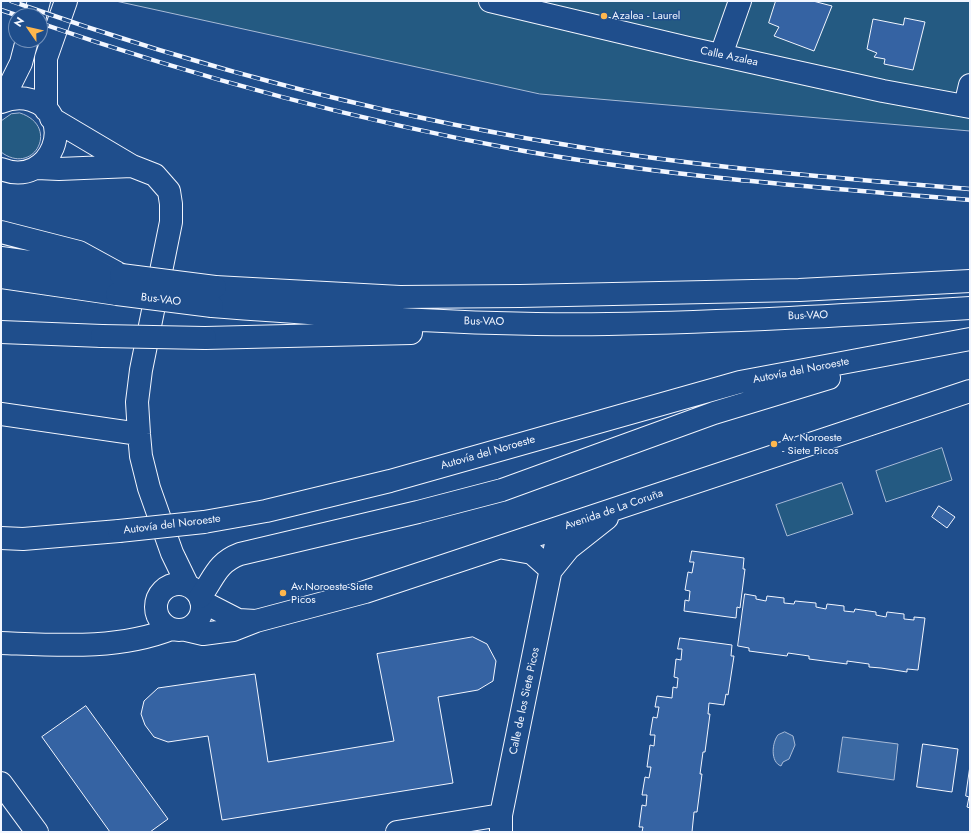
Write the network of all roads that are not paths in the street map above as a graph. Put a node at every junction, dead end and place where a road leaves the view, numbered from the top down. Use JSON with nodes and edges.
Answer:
{"nodes":[{"id":1,"x":66,"y":1,"type":"edge"},
{"id":2,"x":490,"y":1,"type":"edge"},
{"id":3,"x":740,"y":1,"type":"edge"},
{"id":4,"x":18,"y":48,"type":"edge"},
{"id":5,"x":25,"y":48,"type":"edge"},
{"id":6,"x":721,"y":55,"type":"junction"},
{"id":7,"x":1,"y":72,"type":"edge"},
{"id":8,"x":970,"y":85,"type":"edge"},
{"id":9,"x":2,"y":102,"type":"edge"},
{"id":10,"x":968,"y":107,"type":"edge"},
{"id":11,"x":49,"y":114,"type":"junction"},
{"id":12,"x":132,"y":166,"type":"junction"},
{"id":13,"x":37,"y":168,"type":"junction"},
{"id":14,"x":1,"y":169,"type":"edge"},
{"id":15,"x":1,"y":232,"type":"edge"},
{"id":16,"x":1,"y":258,"type":"edge"},
{"id":17,"x":1,"y":277,"type":"edge"},
{"id":18,"x":970,"y":281,"type":"edge"},
{"id":19,"x":119,"y":284,"type":"junction"},
{"id":20,"x":214,"y":296,"type":"junction"},
{"id":21,"x":970,"y":308,"type":"edge"},
{"id":22,"x":608,"y":324,"type":"junction"},
{"id":23,"x":1,"y":332,"type":"edge"},
{"id":24,"x":970,"y":338,"type":"edge"},
{"id":25,"x":928,"y":346,"type":"junction"},
{"id":26,"x":970,"y":391,"type":"edge"},
{"id":27,"x":1,"y":414,"type":"edge"},
{"id":28,"x":139,"y":434,"type":"junction"},
{"id":29,"x":619,"y":509,"type":"junction"},
{"id":30,"x":558,"y":529,"type":"junction"},
{"id":31,"x":1,"y":538,"type":"edge"},
{"id":32,"x":502,"y":548,"type":"junction"},
{"id":33,"x":172,"y":553,"type":"junction"},
{"id":34,"x":551,"y":570,"type":"junction"},
{"id":35,"x":164,"y":589,"type":"junction"},
{"id":36,"x":196,"y":595,"type":"junction"},
{"id":37,"x":256,"y":620,"type":"junction"},
{"id":38,"x":178,"y":629,"type":"junction"},
{"id":39,"x":1,"y":643,"type":"edge"},
{"id":40,"x":1,"y":782,"type":"edge"},
{"id":41,"x":501,"y":824,"type":"edge"},
{"id":42,"x":37,"y":832,"type":"edge"},
{"id":43,"x":397,"y":832,"type":"edge"}],
"edges":[{"from":1,"to":11,"type":"main road"},
{"from":2,"to":6,"type":"main road","name":"Calle Azalea"},
{"from":3,"to":6,"type":"main road"},
{"from":4,"to":7,"type":"main road"},
{"from":5,"to":9,"type":"main road"},
{"from":6,"to":10,"type":"main road","name":"Calle Azalea"},
{"from":8,"to":10,"type":"main road"},
{"from":9,"to":11,"type":"main road"},
{"from":11,"to":12,"type":"main road"},
{"from":11,"to":13,"type":"main road"},
{"from":12,"to":13,"type":"main road"},
{"from":12,"to":28,"type":"main road"},
{"from":13,"to":14,"type":"main road"},
{"from":15,"to":19,"type":"main road"},
{"from":16,"to":19,"type":"main road"},
{"from":17,"to":19,"type":"main road","name":"Bus-VAO"},
{"from":18,"to":20,"type":"main road"},
{"from":19,"to":20,"type":"main road","name":"Bus-VAO","bridge":true},
{"from":20,"to":22,"type":"main road","name":"Bus-VAO"},
{"from":21,"to":22,"type":"main road","name":"Bus-VAO"},
{"from":22,"to":23,"type":"main road","bridge":true},
{"from":24,"to":25,"type":"main road","name":"Autovía del Noroeste"},
{"from":25,"to":31,"type":"main road","name":"Autovía del Noroeste","bridge":true},
{"from":25,"to":36,"type":"main road"},
{"from":26,"to":29,"type":"main road","name":"Avenida de La Coruña"},
{"from":27,"to":28,"type":"main road"},
{"from":28,"to":33,"type":"main road"},
{"from":29,"to":30,"type":"main road","name":"Avenida de La Coruña"},
{"from":29,"to":34,"type":"main road","name":"Calle de los Siete Picos"},
{"from":30,"to":32,"type":"main road","name":"Avenida de La Coruña"},
{"from":30,"to":34,"type":"main road","name":"Calle de los Siete Picos"},
{"from":32,"to":34,"type":"main road"},
{"from":32,"to":37,"type":"main road","name":"Avenida de La Coruña"},
{"from":33,"to":35,"type":"main road"},
{"from":33,"to":36,"type":"main road"},
{"from":34,"to":41,"type":"main road","name":"Calle de los Siete Picos"},
{"from":35,"to":36,"type":"main road"},
{"from":35,"to":38,"type":"main road"},
{"from":36,"to":37,"type":"main road","name":"Avenida de La Coruña"},
{"from":36,"to":38,"type":"main road"},
{"from":37,"to":38,"type":"main road","name":"Avenida de La Coruña"},
{"from":38,"to":39,"type":"main road"},
{"from":40,"to":42,"type":"main road"},
{"from":41,"to":43,"type":"main road"}]}
